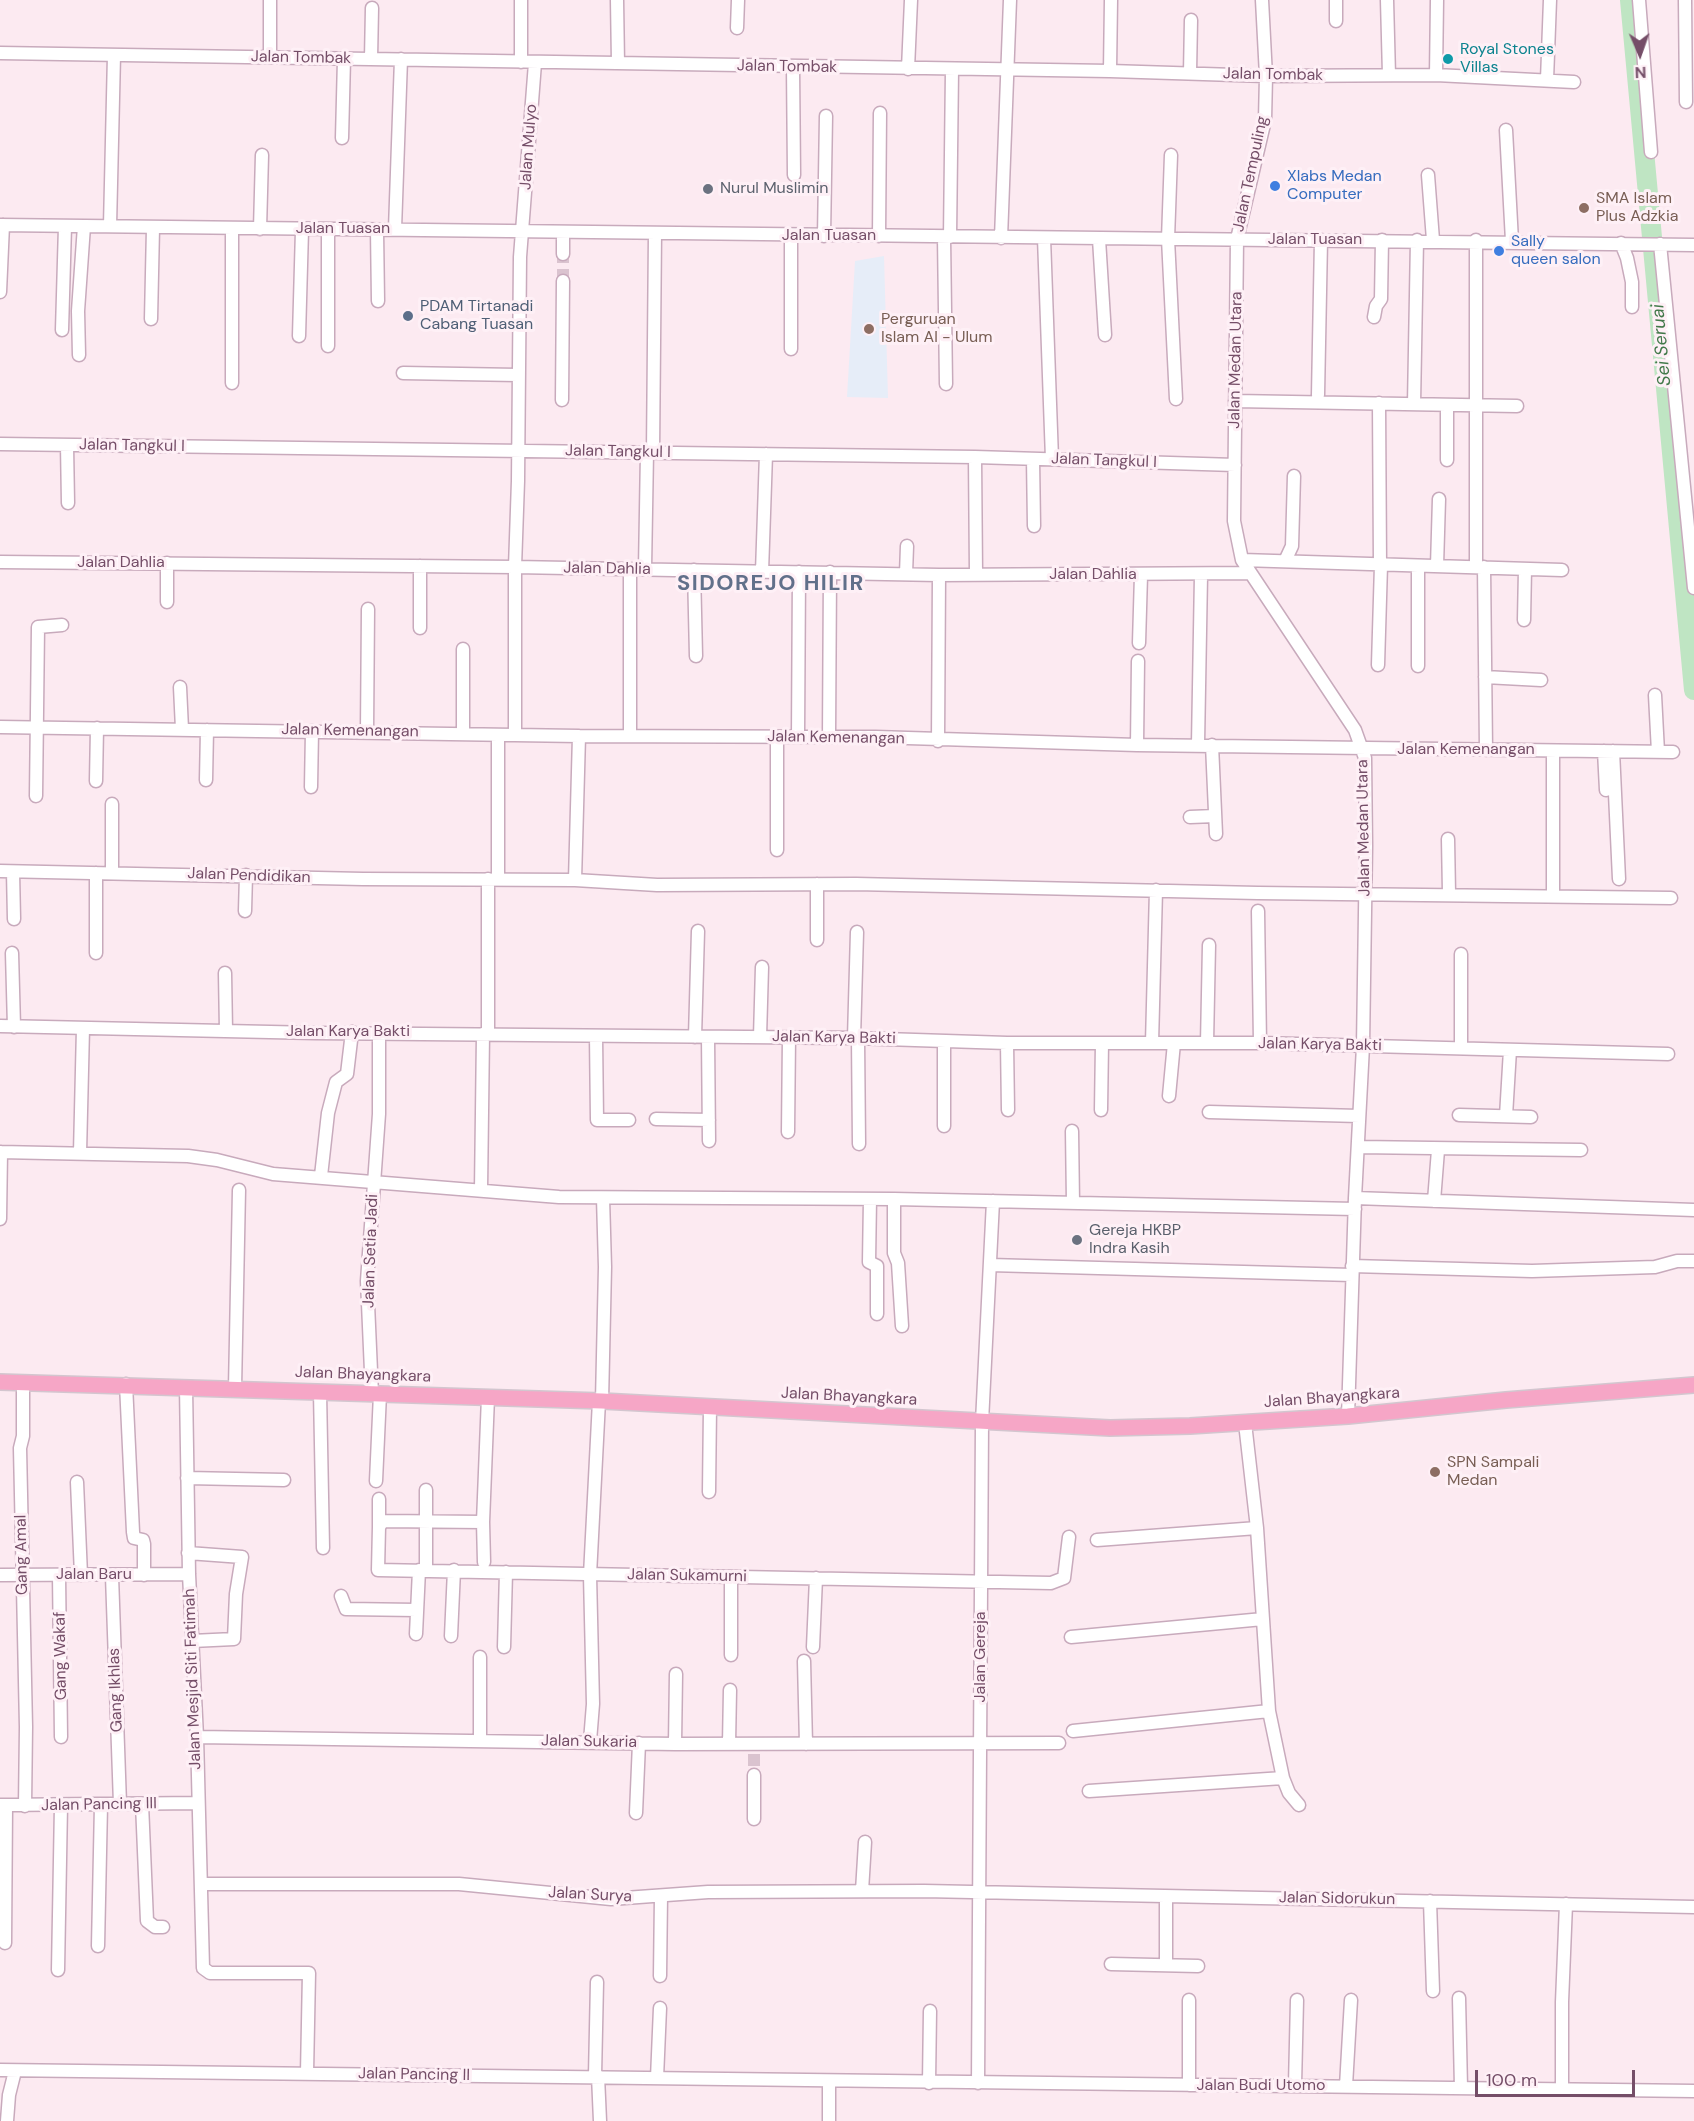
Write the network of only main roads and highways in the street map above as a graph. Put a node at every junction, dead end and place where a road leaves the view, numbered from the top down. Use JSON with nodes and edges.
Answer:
{"nodes":[{"id":1,"x":0,"y":1382,"type":"edge"},
{"id":2,"x":1694,"y":1385,"type":"edge"}],
"edges":[{"from":1,"to":2,"type":"main road","name":"Jalan Bhayangkara"}]}
